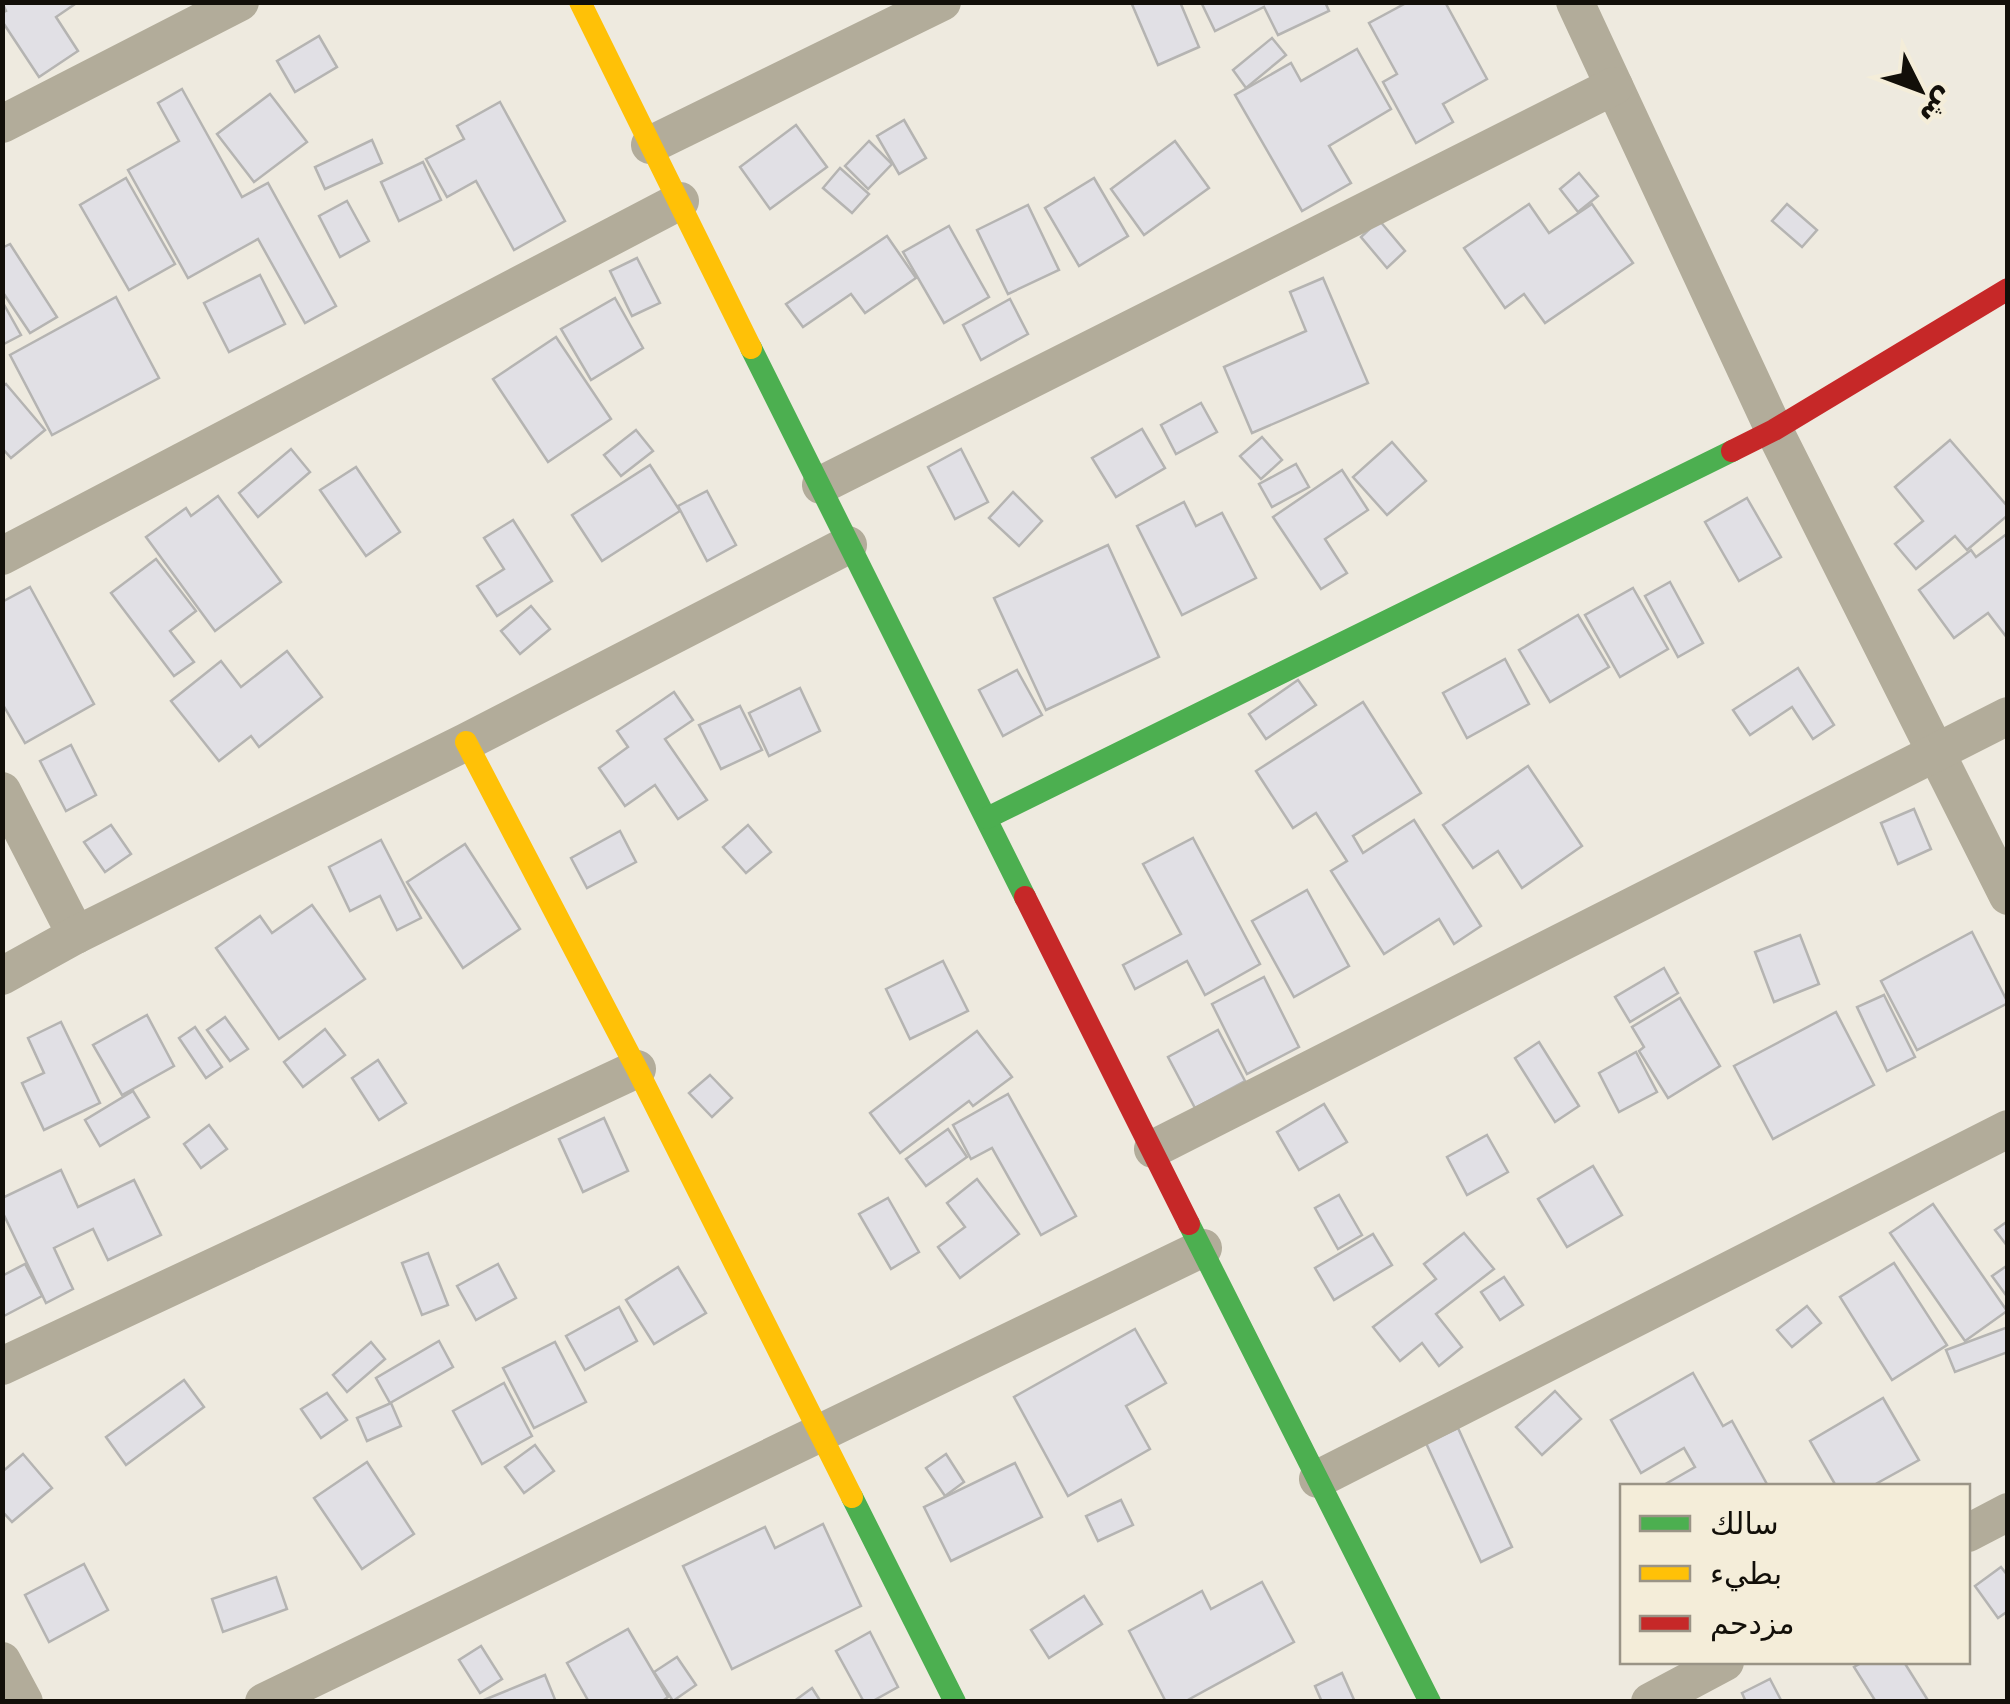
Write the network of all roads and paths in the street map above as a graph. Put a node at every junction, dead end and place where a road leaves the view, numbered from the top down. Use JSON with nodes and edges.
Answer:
{"nodes":[{"id":1,"x":240,"y":2,"type":"edge"},
{"id":2,"x":580,"y":2,"type":"edge"},
{"id":3,"x":942,"y":2,"type":"edge"},
{"id":4,"x":1575,"y":2,"type":"edge"},
{"id":5,"x":1614,"y":86,"type":"junction"},
{"id":6,"x":2,"y":124,"type":"edge"},
{"id":7,"x":650,"y":144,"type":"junction"},
{"id":8,"x":680,"y":201,"type":"junction"},
{"id":9,"x":2008,"y":289,"type":"edge"},
{"id":10,"x":1774,"y":430,"type":"junction"},
{"id":11,"x":820,"y":485,"type":"junction"},
{"id":12,"x":848,"y":545,"type":"junction"},
{"id":13,"x":2,"y":556,"type":"edge"},
{"id":14,"x":2008,"y":716,"type":"edge"},
{"id":15,"x":466,"y":742,"type":"junction"},
{"id":16,"x":1936,"y":752,"type":"junction"},
{"id":17,"x":2,"y":791,"type":"edge"},
{"id":18,"x":987,"y":818,"type":"junction"},
{"id":19,"x":2008,"y":896,"type":"edge"},
{"id":20,"x":76,"y":935,"type":"junction"},
{"id":21,"x":2,"y":976,"type":"edge"},
{"id":22,"x":636,"y":1069,"type":"junction"},
{"id":23,"x":2008,"y":1128,"type":"edge"},
{"id":24,"x":1153,"y":1150,"type":"junction"},
{"id":25,"x":1202,"y":1248,"type":"junction"},
{"id":26,"x":2,"y":1366,"type":"edge"},
{"id":27,"x":818,"y":1434,"type":"junction"},
{"id":28,"x":1318,"y":1479,"type":"junction"},
{"id":29,"x":2008,"y":1512,"type":"edge"},
{"id":30,"x":1970,"y":1532,"type":"edge"},
{"id":31,"x":2,"y":1661,"type":"edge"},
{"id":32,"x":1721,"y":1664,"type":"edge"},
{"id":33,"x":24,"y":1702,"type":"edge"},
{"id":34,"x":264,"y":1702,"type":"edge"},
{"id":35,"x":954,"y":1702,"type":"edge"},
{"id":36,"x":1430,"y":1702,"type":"edge"},
{"id":37,"x":1650,"y":1702,"type":"edge"}],
"edges":[{"from":1,"to":6,"type":"street"},
{"from":2,"to":7,"type":"street"},
{"from":3,"to":7,"type":"street"},
{"from":4,"to":5,"type":"street"},
{"from":5,"to":10,"type":"street"},
{"from":5,"to":11,"type":"street"},
{"from":7,"to":8,"type":"street"},
{"from":8,"to":11,"type":"street"},
{"from":8,"to":13,"type":"street"},
{"from":9,"to":10,"type":"street"},
{"from":10,"to":16,"type":"street"},
{"from":10,"to":18,"type":"street"},
{"from":11,"to":12,"type":"street"},
{"from":12,"to":15,"type":"street"},
{"from":12,"to":18,"type":"street"},
{"from":14,"to":16,"type":"street"},
{"from":15,"to":20,"type":"street"},
{"from":15,"to":22,"type":"street"},
{"from":16,"to":19,"type":"street"},
{"from":16,"to":24,"type":"street"},
{"from":17,"to":20,"type":"street"},
{"from":18,"to":24,"type":"street"},
{"from":20,"to":21,"type":"street"},
{"from":22,"to":26,"type":"street"},
{"from":22,"to":27,"type":"street"},
{"from":23,"to":28,"type":"street"},
{"from":24,"to":25,"type":"street"},
{"from":25,"to":27,"type":"street"},
{"from":25,"to":28,"type":"street"},
{"from":27,"to":34,"type":"street"},
{"from":27,"to":35,"type":"street"},
{"from":28,"to":36,"type":"street"},
{"from":29,"to":30,"type":"street"},
{"from":31,"to":33,"type":"street"},
{"from":32,"to":37,"type":"street"}]}
